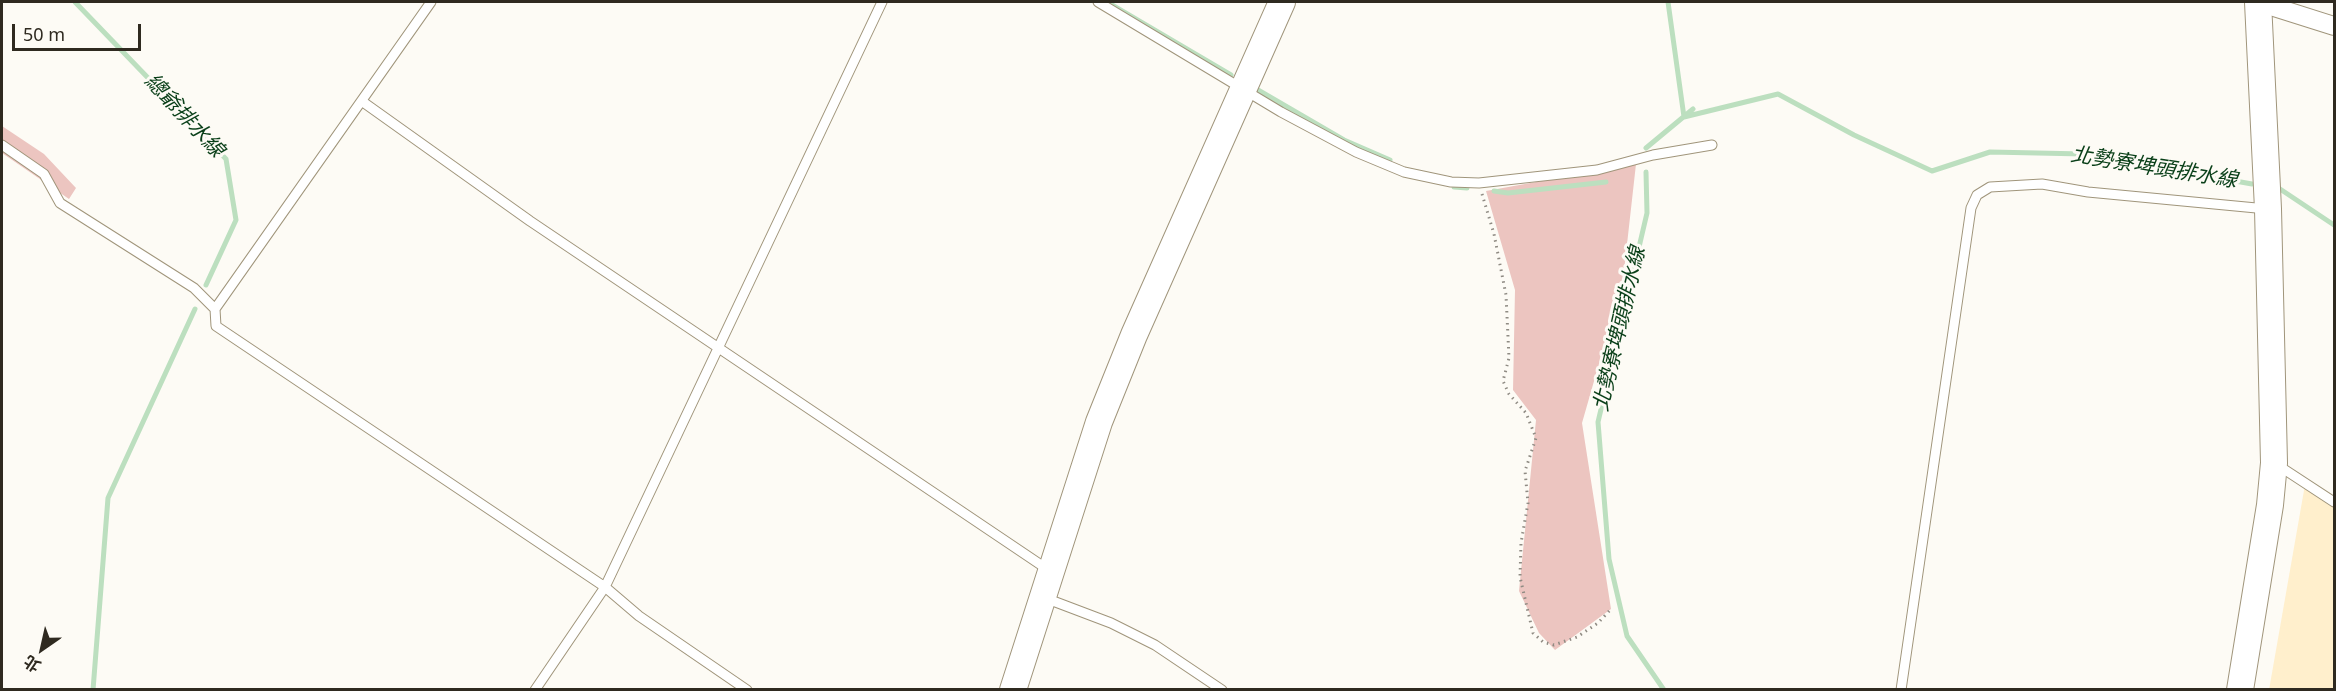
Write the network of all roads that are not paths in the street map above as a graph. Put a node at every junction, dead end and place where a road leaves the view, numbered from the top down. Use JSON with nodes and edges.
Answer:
{"nodes":[{"id":1,"x":431,"y":2,"type":"edge"},
{"id":2,"x":882,"y":2,"type":"edge"},
{"id":3,"x":1098,"y":2,"type":"edge"},
{"id":4,"x":1282,"y":2,"type":"edge"},
{"id":5,"x":2258,"y":2,"type":"edge"},
{"id":6,"x":2334,"y":26,"type":"edge"},
{"id":7,"x":1242,"y":87,"type":"junction"},
{"id":8,"x":363,"y":102,"type":"junction"},
{"id":9,"x":2,"y":145,"type":"edge"},
{"id":10,"x":1712,"y":145,"type":"dead end"},
{"id":11,"x":2268,"y":209,"type":"junction"},
{"id":12,"x":215,"y":309,"type":"junction"},
{"id":13,"x":717,"y":348,"type":"junction"},
{"id":14,"x":2274,"y":463,"type":"junction"},
{"id":15,"x":2334,"y":502,"type":"edge"},
{"id":16,"x":1052,"y":572,"type":"junction"},
{"id":17,"x":604,"y":587,"type":"junction"},
{"id":18,"x":1045,"y":598,"type":"junction"},
{"id":19,"x":733,"y":680,"type":"junction"},
{"id":20,"x":535,"y":690,"type":"edge"},
{"id":21,"x":727,"y":690,"type":"edge"},
{"id":22,"x":747,"y":690,"type":"edge"},
{"id":23,"x":1013,"y":690,"type":"edge"},
{"id":24,"x":1222,"y":690,"type":"edge"},
{"id":25,"x":1901,"y":690,"type":"edge"},
{"id":26,"x":2240,"y":690,"type":"edge"}],
"edges":[{"from":1,"to":8,"type":"lane"},
{"from":2,"to":13,"type":"lane"},
{"from":3,"to":7,"type":"lane"},
{"from":4,"to":7,"type":"street"},
{"from":5,"to":6,"type":"street"},
{"from":5,"to":11,"type":"street"},
{"from":7,"to":10,"type":"lane"},
{"from":7,"to":16,"type":"street"},
{"from":8,"to":12,"type":"lane"},
{"from":8,"to":13,"type":"lane"},
{"from":9,"to":12,"type":"lane"},
{"from":11,"to":14,"type":"street"},
{"from":11,"to":25,"type":"lane"},
{"from":12,"to":17,"type":"lane"},
{"from":13,"to":16,"type":"lane"},
{"from":13,"to":17,"type":"lane"},
{"from":14,"to":15,"type":"lane"},
{"from":14,"to":26,"type":"street"},
{"from":16,"to":18,"type":"street"},
{"from":17,"to":19,"type":"lane"},
{"from":17,"to":20,"type":"lane"},
{"from":18,"to":23,"type":"street"},
{"from":18,"to":24,"type":"lane"},
{"from":19,"to":21,"type":"lane"},
{"from":19,"to":22,"type":"lane"}]}
